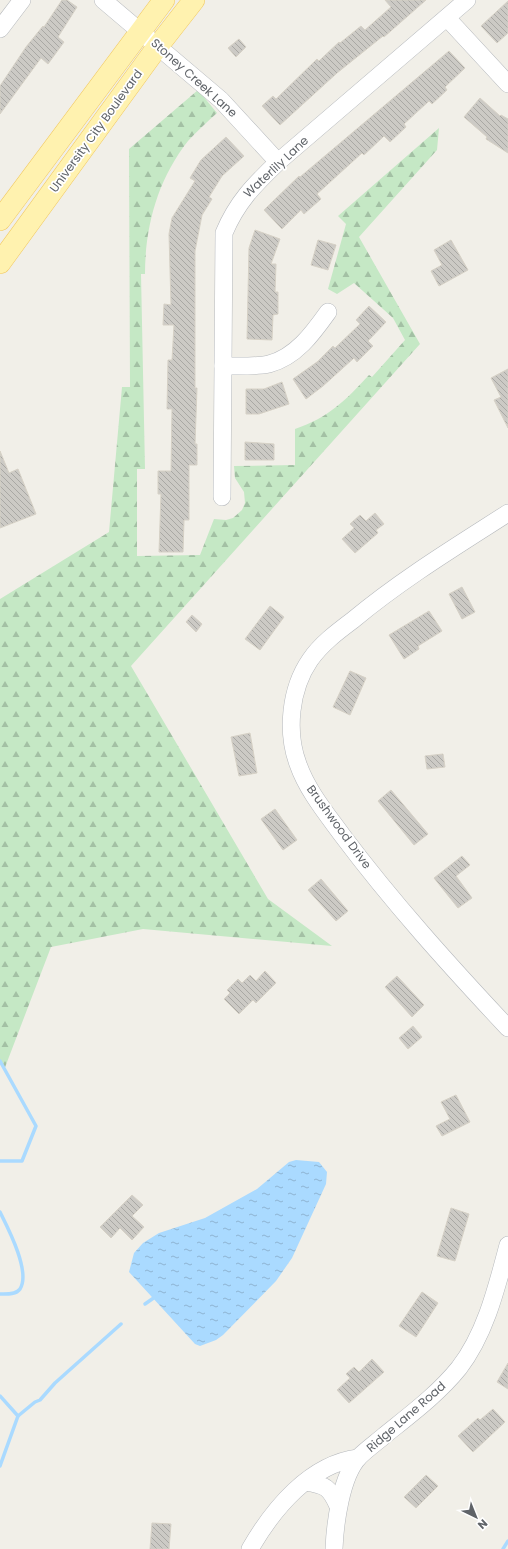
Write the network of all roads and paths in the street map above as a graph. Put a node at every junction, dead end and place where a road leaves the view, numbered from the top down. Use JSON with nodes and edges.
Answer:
{"nodes":[{"id":1,"x":22,"y":0,"type":"edge"},
{"id":2,"x":103,"y":0,"type":"edge"},
{"id":3,"x":164,"y":0,"type":"edge"},
{"id":4,"x":194,"y":0,"type":"edge"},
{"id":5,"x":468,"y":0,"type":"edge"},
{"id":6,"x":447,"y":18,"type":"junction"},
{"id":7,"x":0,"y":29,"type":"edge"},
{"id":8,"x":141,"y":30,"type":"junction"},
{"id":9,"x":158,"y":46,"type":"junction"},
{"id":10,"x":508,"y":84,"type":"edge"},
{"id":11,"x":278,"y":162,"type":"junction"},
{"id":12,"x":0,"y":220,"type":"edge"},
{"id":13,"x":0,"y":263,"type":"edge"},
{"id":14,"x":328,"y":312,"type":"dead end"},
{"id":15,"x":223,"y":366,"type":"junction"},
{"id":16,"x":222,"y":497,"type":"dead end"},
{"id":17,"x":508,"y":513,"type":"edge"},
{"id":18,"x":508,"y":1028,"type":"edge"},
{"id":19,"x":508,"y":1245,"type":"edge"},
{"id":20,"x":358,"y":1458,"type":"junction"},
{"id":21,"x":306,"y":1482,"type":"junction"},
{"id":22,"x":338,"y":1506,"type":"junction"},
{"id":23,"x":250,"y":1549,"type":"edge"},
{"id":24,"x":334,"y":1549,"type":"edge"}],
"edges":[{"from":1,"to":7,"type":"street"},
{"from":2,"to":8,"type":"street","name":"Stoney Creek Lane"},
{"from":3,"to":8,"type":"main road","name":"University City Boulevard"},
{"from":4,"to":9,"type":"main road","name":"University City Boulevard"},
{"from":5,"to":6,"type":"street","name":"Waterlily Lane"},
{"from":6,"to":10,"type":"street"},
{"from":6,"to":11,"type":"street","name":"Waterlily Lane"},
{"from":8,"to":9,"type":"street","name":"Stoney Creek Lane"},
{"from":8,"to":12,"type":"main road","name":"University City Boulevard"},
{"from":9,"to":11,"type":"street","name":"Stoney Creek Lane"},
{"from":9,"to":13,"type":"main road","name":"University City Boulevard"},
{"from":11,"to":15,"type":"street","name":"Waterlily Lane"},
{"from":14,"to":15,"type":"street"},
{"from":15,"to":16,"type":"street","name":"Waterlily Lane"},
{"from":17,"to":18,"type":"street","name":"Brushwood Drive"},
{"from":19,"to":20,"type":"street","name":"Ridge Lane Road"},
{"from":20,"to":21,"type":"street","name":"Ridge Lane Road"},
{"from":20,"to":22,"type":"street","name":"Ridge Lane Road"},
{"from":21,"to":22,"type":"street"},
{"from":21,"to":23,"type":"street","name":"Ridge Lane Road"},
{"from":22,"to":24,"type":"street","name":"Ridge Lane Road"}]}
